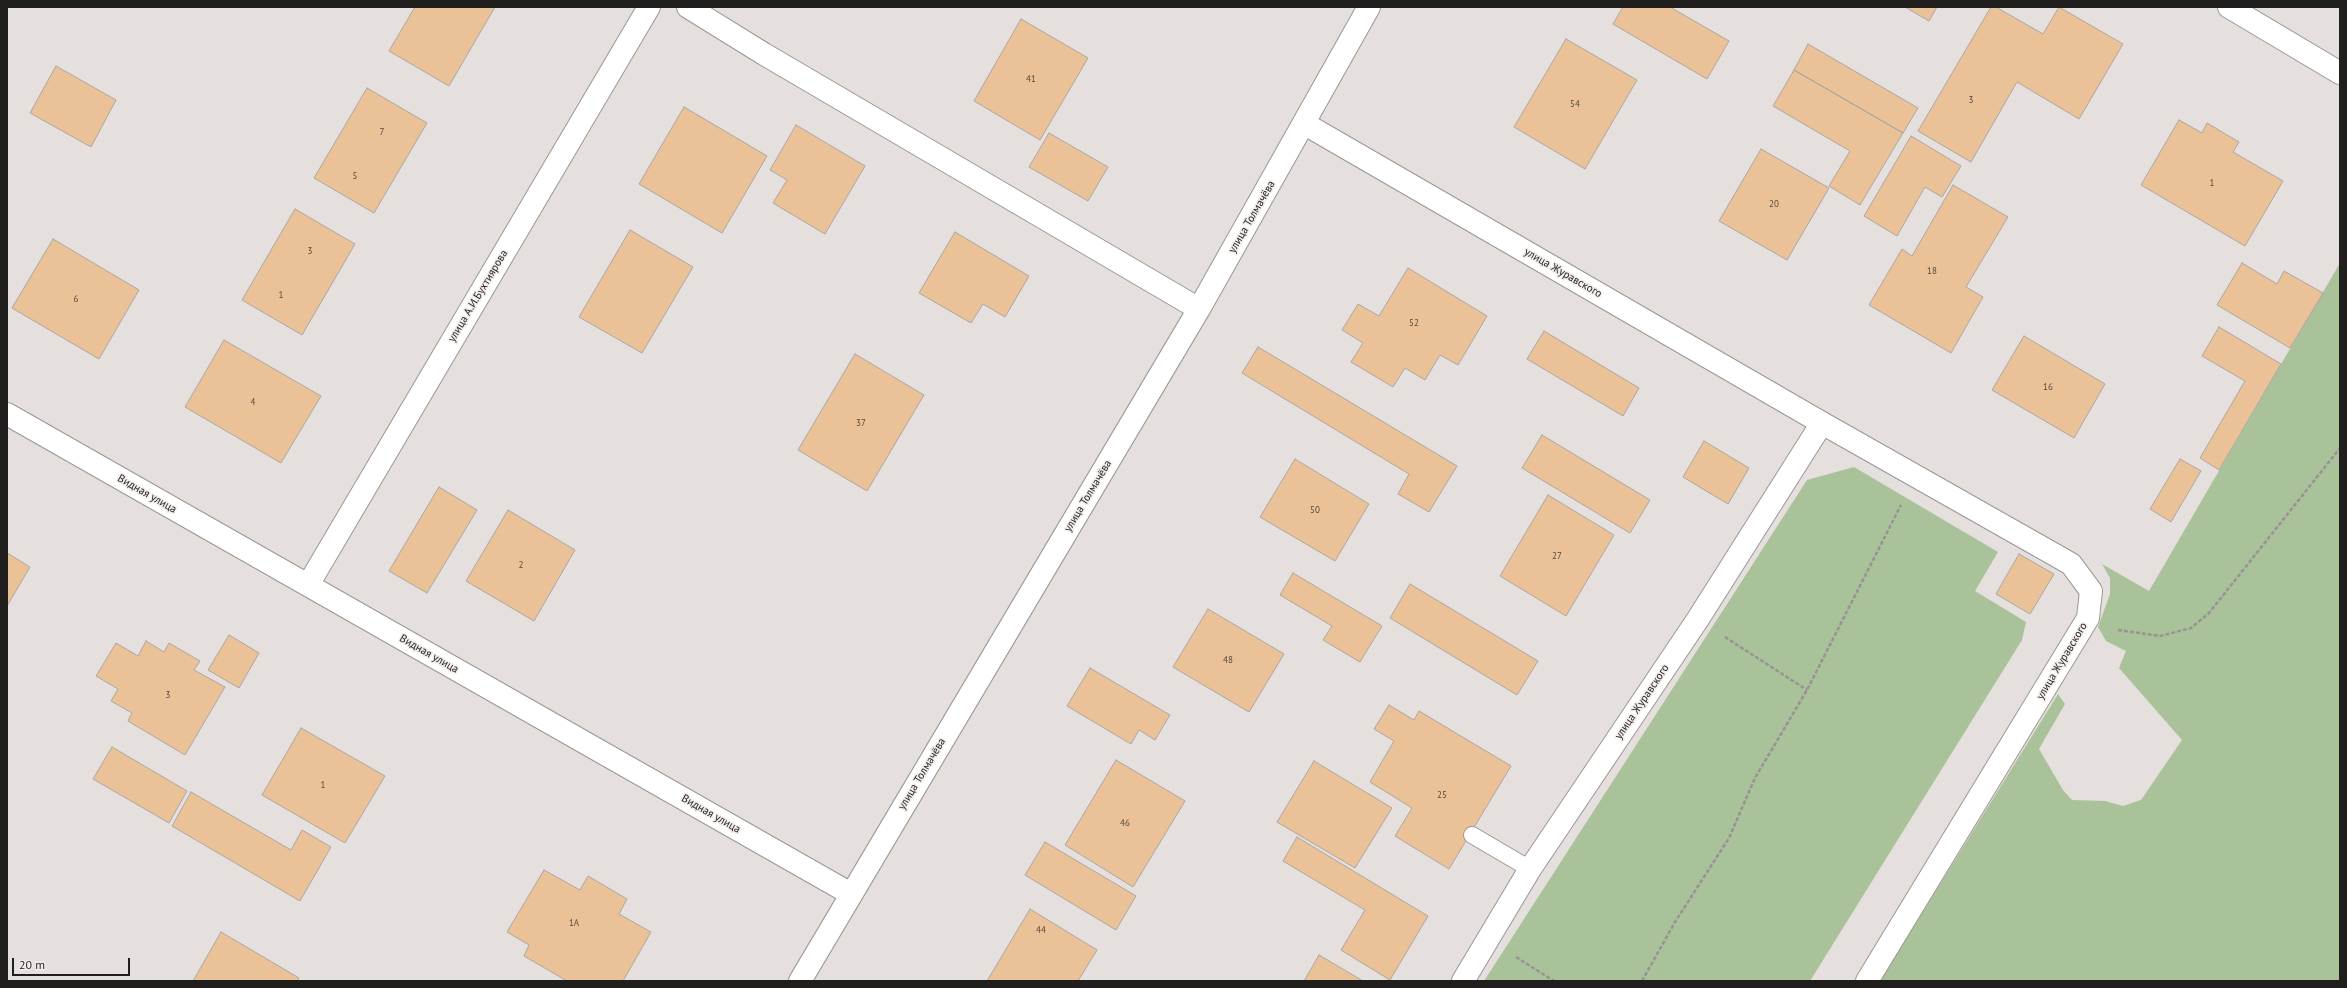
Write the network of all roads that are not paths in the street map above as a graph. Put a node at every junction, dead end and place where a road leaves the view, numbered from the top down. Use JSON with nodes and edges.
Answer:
{"nodes":[{"id":1,"x":649,"y":7,"type":"edge"},
{"id":2,"x":688,"y":7,"type":"edge"},
{"id":3,"x":1369,"y":7,"type":"edge"},
{"id":4,"x":2230,"y":7,"type":"edge"},
{"id":5,"x":2340,"y":73,"type":"edge"},
{"id":6,"x":1305,"y":124,"type":"junction"},
{"id":7,"x":1199,"y":309,"type":"junction"},
{"id":8,"x":7,"y":414,"type":"edge"},
{"id":9,"x":1822,"y":423,"type":"junction"},
{"id":10,"x":308,"y":585,"type":"junction"},
{"id":11,"x":1472,"y":835,"type":"dead end"},
{"id":12,"x":1530,"y":869,"type":"junction"},
{"id":13,"x":852,"y":894,"type":"junction"},
{"id":14,"x":800,"y":981,"type":"edge"},
{"id":15,"x":1463,"y":981,"type":"edge"},
{"id":16,"x":1867,"y":981,"type":"edge"}],
"edges":[{"from":1,"to":10,"type":"street","name":"улица А.И.Бухтиярова"},
{"from":2,"to":7,"type":"street"},
{"from":3,"to":6,"type":"street","name":"улица Толмачёва"},
{"from":4,"to":5,"type":"street"},
{"from":6,"to":7,"type":"street","name":"улица Толмачёва"},
{"from":6,"to":9,"type":"street","name":"улица Журавского"},
{"from":7,"to":13,"type":"street","name":"улица Толмачёва"},
{"from":8,"to":10,"type":"street","name":"Видная улица"},
{"from":9,"to":12,"type":"street","name":"улица Журавского"},
{"from":9,"to":16,"type":"street","name":"улица Журавского"},
{"from":10,"to":13,"type":"street","name":"Видная улица"},
{"from":11,"to":12,"type":"lane"},
{"from":12,"to":15,"type":"street","name":"улица Журавского"},
{"from":13,"to":14,"type":"street","name":"улица Толмачёва"}]}
